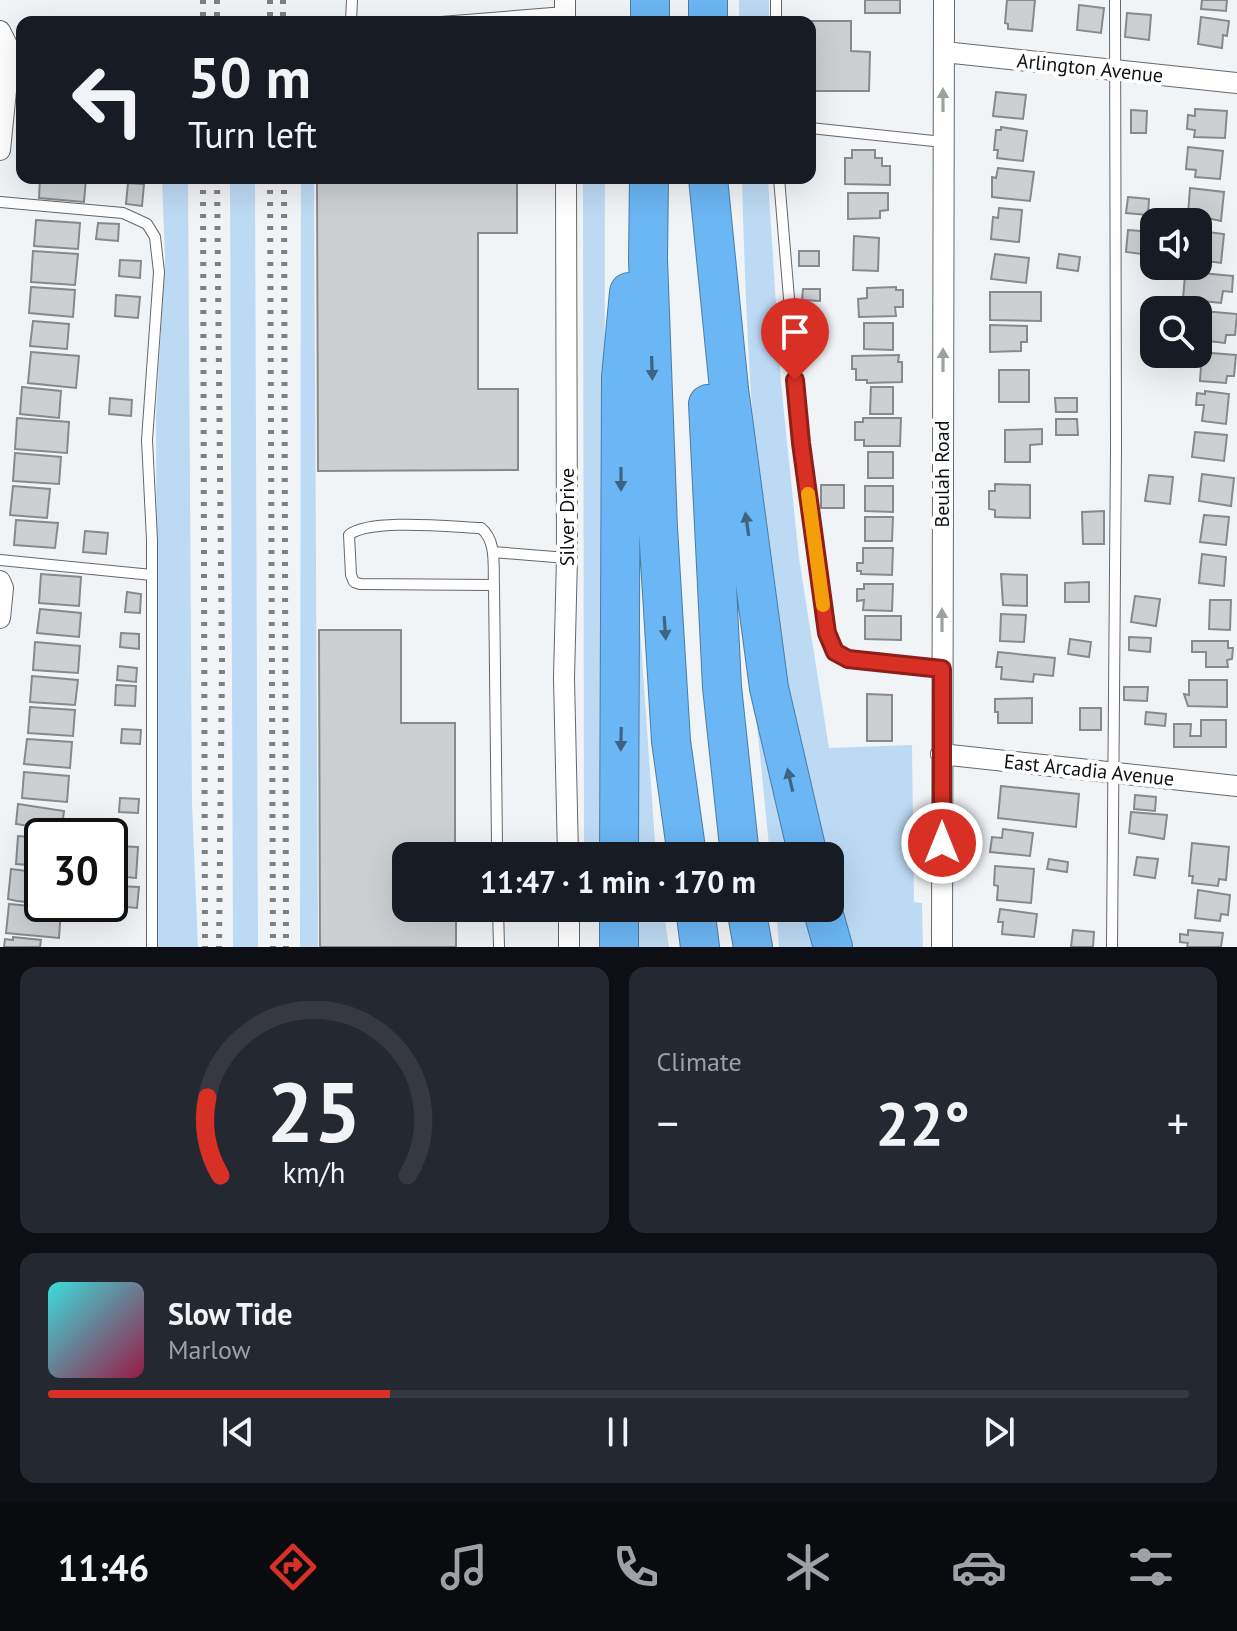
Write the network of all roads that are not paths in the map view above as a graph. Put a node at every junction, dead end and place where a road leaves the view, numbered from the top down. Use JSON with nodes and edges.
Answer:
{"nodes":[{"id":1,"x":944,"y":0,"type":"edge"},
{"id":2,"x":1115,"y":0,"type":"edge"},
{"id":3,"x":565,"y":11,"type":"edge"},
{"id":4,"x":509,"y":16,"type":"edge"},
{"id":5,"x":2,"y":34,"type":"edge"},
{"id":6,"x":944,"y":52,"type":"junction"},
{"id":7,"x":1115,"y":70,"type":"junction"},
{"id":8,"x":1237,"y":83,"type":"edge"},
{"id":9,"x":816,"y":129,"type":"edge"},
{"id":10,"x":943,"y":142,"type":"junction"},
{"id":11,"x":0,"y":150,"type":"edge"},
{"id":12,"x":566,"y":184,"type":"edge"},
{"id":13,"x":637,"y":184,"type":"edge"},
{"id":14,"x":649,"y":184,"type":"edge"},
{"id":15,"x":708,"y":184,"type":"edge"},
{"id":16,"x":709,"y":184,"type":"edge"},
{"id":17,"x":779,"y":184,"type":"edge"},
{"id":18,"x":0,"y":202,"type":"edge"},
{"id":19,"x":493,"y":552,"type":"junction"},
{"id":20,"x":567,"y":558,"type":"junction"},
{"id":21,"x":0,"y":560,"type":"edge"},
{"id":22,"x":152,"y":575,"type":"junction"},
{"id":23,"x":0,"y":581,"type":"edge"},
{"id":24,"x":494,"y":585,"type":"junction"},
{"id":25,"x":0,"y":618,"type":"edge"},
{"id":26,"x":942,"y":669,"type":"junction"},
{"id":27,"x":941,"y":754,"type":"junction"},
{"id":28,"x":1112,"y":773,"type":"junction"},
{"id":29,"x":1237,"y":786,"type":"edge"},
{"id":30,"x":497,"y":842,"type":"edge"},
{"id":31,"x":568,"y":842,"type":"edge"},
{"id":32,"x":619,"y":842,"type":"edge"},
{"id":33,"x":685,"y":842,"type":"edge"},
{"id":34,"x":739,"y":842,"type":"edge"},
{"id":35,"x":805,"y":842,"type":"edge"},
{"id":36,"x":498,"y":922,"type":"edge"},
{"id":37,"x":569,"y":922,"type":"edge"},
{"id":38,"x":619,"y":922,"type":"edge"},
{"id":39,"x":697,"y":922,"type":"edge"},
{"id":40,"x":749,"y":922,"type":"edge"},
{"id":41,"x":826,"y":922,"type":"edge"},
{"id":42,"x":152,"y":947,"type":"edge"},
{"id":43,"x":499,"y":947,"type":"edge"},
{"id":44,"x":569,"y":947,"type":"edge"},
{"id":45,"x":619,"y":947,"type":"edge"},
{"id":46,"x":700,"y":947,"type":"edge"},
{"id":47,"x":753,"y":947,"type":"edge"},
{"id":48,"x":833,"y":947,"type":"edge"},
{"id":49,"x":942,"y":947,"type":"edge"},
{"id":50,"x":1112,"y":947,"type":"edge"}],
"edges":[{"from":1,"to":6,"type":"street","name":"Beulah Road"},
{"from":2,"to":7,"type":"lane"},
{"from":3,"to":4,"type":"lane"},
{"from":5,"to":11,"type":"street"},
{"from":6,"to":7,"type":"street","name":"Arlington Avenue"},
{"from":10,"to":6,"type":"street","name":"Beulah Road","one_way":true},
{"from":7,"to":8,"type":"street","name":"Arlington Avenue"},
{"from":7,"to":28,"type":"lane"},
{"from":9,"to":10,"type":"lane"},
{"from":26,"to":10,"type":"street","name":"Beulah Road","one_way":true},
{"from":12,"to":20,"type":"street","name":"Silver Drive"},
{"from":13,"to":32,"type":"highway","one_way":true},
{"from":14,"to":33,"type":"highway","one_way":true},
{"from":15,"to":34,"type":"highway"},
{"from":35,"to":16,"type":"highway","one_way":true},
{"from":17,"to":26,"type":"lane"},
{"from":18,"to":22,"type":"lane"},
{"from":19,"to":20,"type":"lane"},
{"from":19,"to":24,"type":"lane"},
{"from":19,"to":24,"type":"lane"},
{"from":20,"to":31,"type":"street","name":"Silver Drive"},
{"from":21,"to":22,"type":"lane"},
{"from":22,"to":42,"type":"lane"},
{"from":23,"to":25,"type":"street"},
{"from":24,"to":30,"type":"lane"},
{"from":26,"to":27,"type":"street","name":"Beulah Road"},
{"from":27,"to":28,"type":"street","name":"East Arcadia Avenue"},
{"from":27,"to":49,"type":"street","name":"Beulah Road"},
{"from":28,"to":29,"type":"street","name":"East Arcadia Avenue"},
{"from":28,"to":50,"type":"lane"},
{"from":36,"to":43,"type":"lane"},
{"from":37,"to":44,"type":"street"},
{"from":38,"to":45,"type":"highway"},
{"from":39,"to":46,"type":"highway"},
{"from":40,"to":47,"type":"highway"},
{"from":41,"to":48,"type":"highway"}]}
